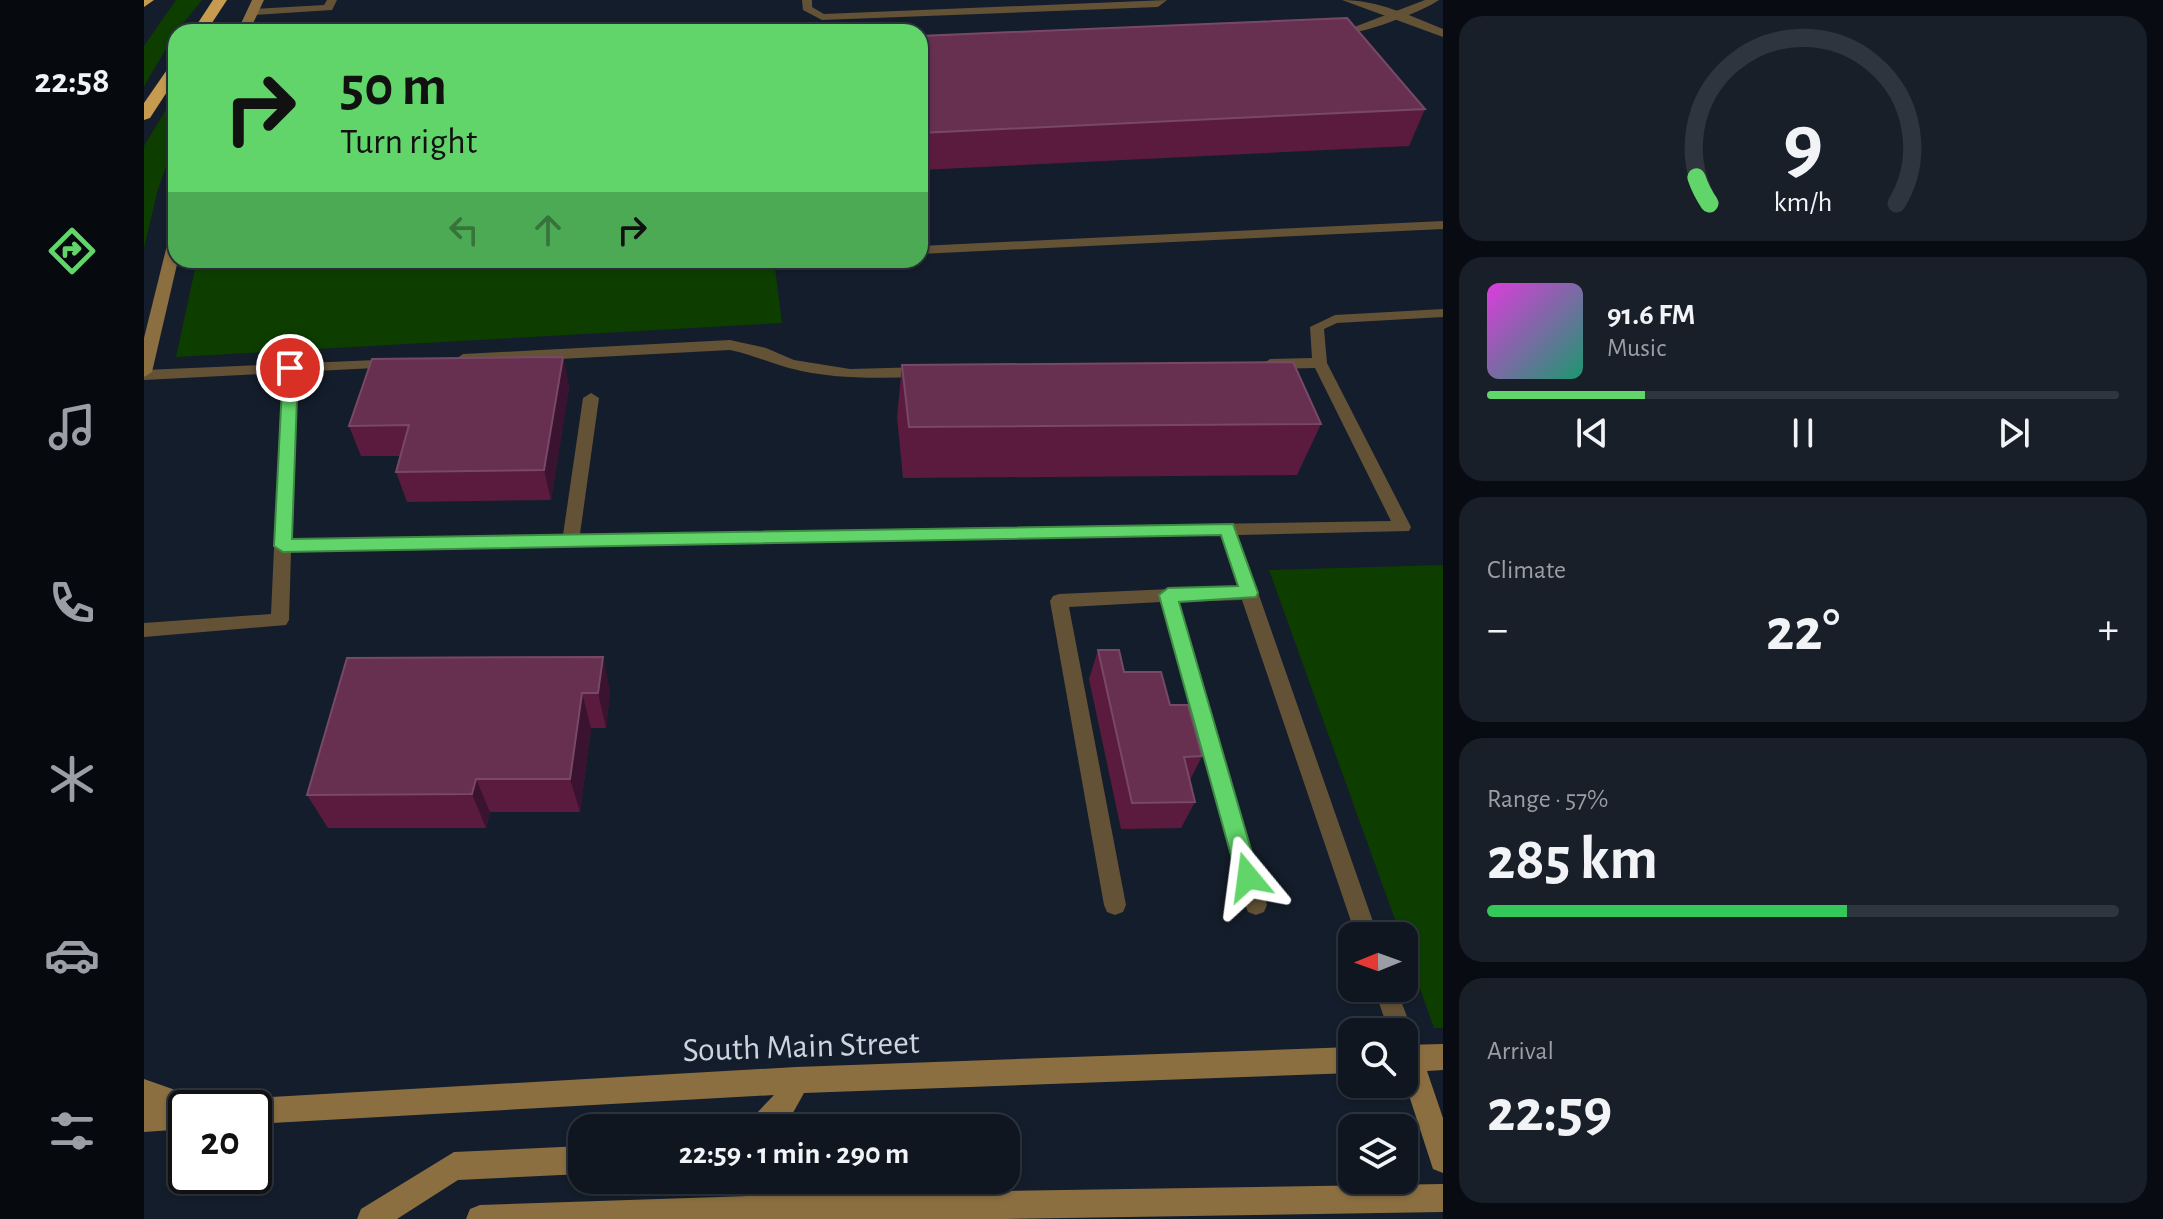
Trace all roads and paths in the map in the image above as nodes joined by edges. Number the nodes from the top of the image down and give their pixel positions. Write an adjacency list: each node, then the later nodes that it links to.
1 (220, 0): 9 (highway)
2 (332, 0): 7 (lane)
3 (807, 0): 4 (lane)
4 (1162, 0)
5 (1348, 0): 8 (street)
6 (1434, 0): 8 (lane)
7 (255, 6)
8 (1396, 14): 10 (lane); 11 (street)
9 (204, 24)
10 (1318, 33)
11 (1443, 33)
12 (168, 79): 13 (highway)
13 (144, 115)
14 (1443, 225): 15 (lane)
15 (928, 250)
16 (169, 268): 24 (main road)
17 (1443, 313): 20 (lane)
18 (447, 360): 23 (lane)
19 (416, 361): 22 (lane)
20 (1320, 363): 21 (lane); 26 (lane)
21 (1257, 365)
22 (290, 368): 24 (lane); 28 (lane)
23 (944, 372)
24 (144, 374)
25 (591, 398): 27 (lane)
26 (1227, 529): 27 (lane); 29 (lane)
27 (571, 540): 28 (lane)
28 (283, 546): 31 (lane)
29 (1249, 593): 30 (lane); 34 (lane)
30 (1168, 595): 32 (lane); 33 (lane)
31 (144, 630)
32 (1115, 905)
33 (1256, 905)
34 (1362, 922)
35 (1418, 1050): 36 (main road)
36 (1443, 1057)
37 (1338, 1061): 38 (main road, South Main Street)
38 (796, 1080): 42 (main road, South Main Street); 43 (main road)
39 (1418, 1085): 46 (main road)
40 (144, 1092): 41 (main road)
41 (168, 1101)
42 (272, 1110)
43 (774, 1114)
44 (168, 1116): 45 (main road)
45 (144, 1118)
46 (1443, 1159)
47 (568, 1161): 50 (main road)
48 (1443, 1198): 49 (main road)
49 (805, 1214): 51 (main road)
50 (371, 1219)
51 (480, 1219)

